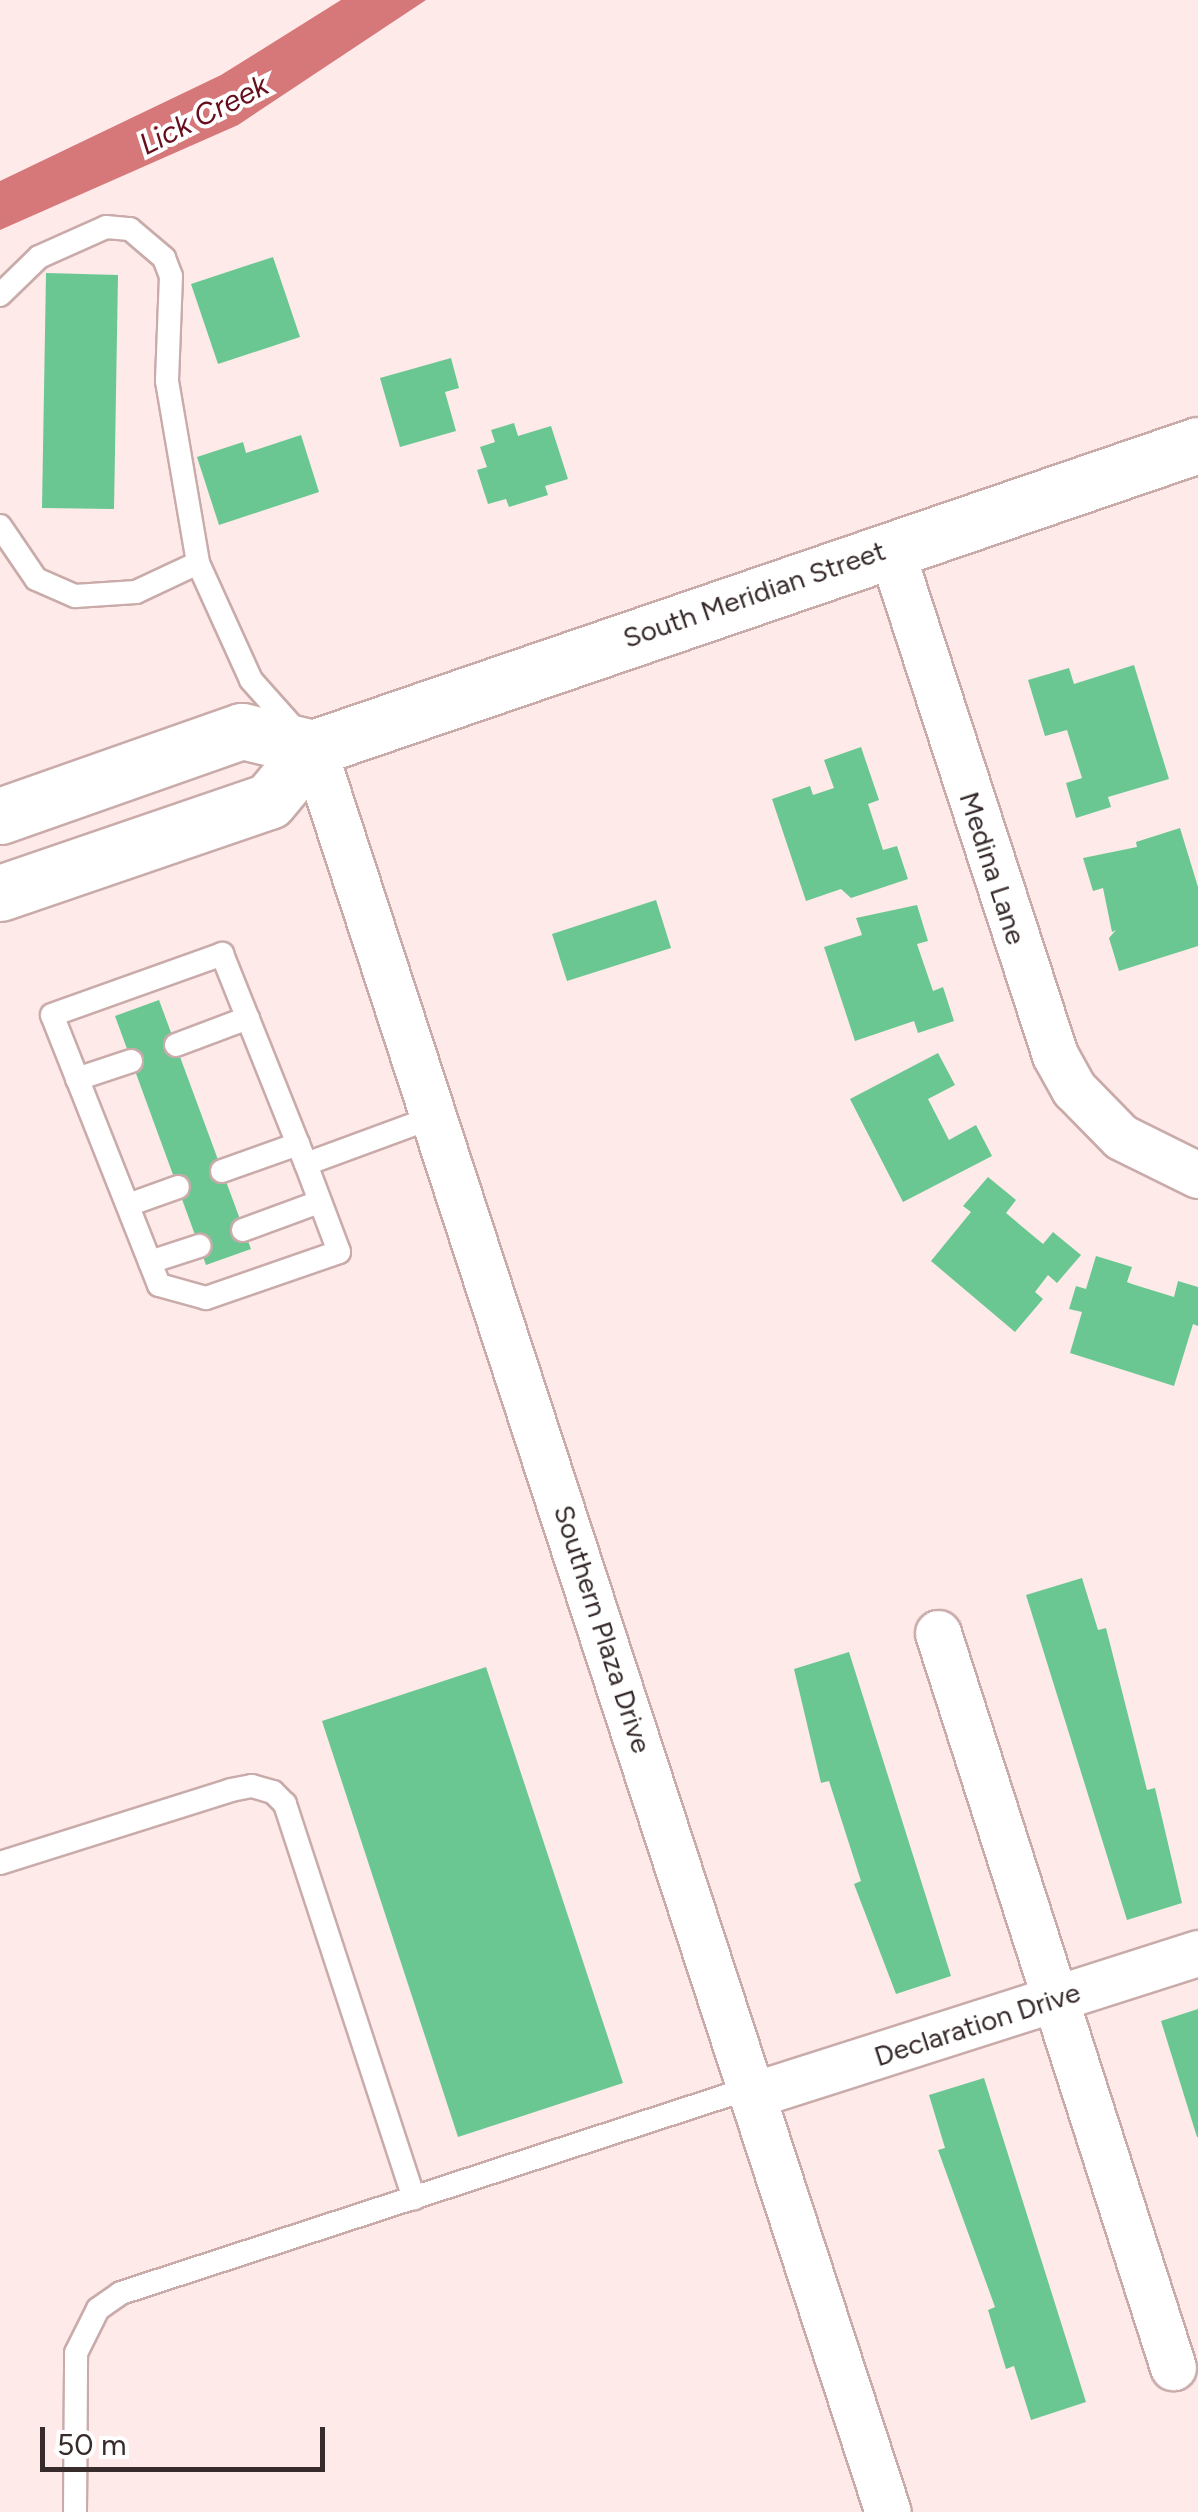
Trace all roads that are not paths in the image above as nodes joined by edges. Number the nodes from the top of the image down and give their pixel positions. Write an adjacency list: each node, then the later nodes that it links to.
1 (0, 294): 5 (lane)
2 (1198, 445): 4 (main road, South Meridian Street)
3 (0, 526): 5 (lane)
4 (890, 547): 6 (main road, South Meridian Street); 16 (street, Medina Lane)
5 (198, 564): 6 (lane)
6 (312, 748): 7 (main road); 8 (main road); 13 (street, Southern Plaza Drive)
7 (0, 816)
8 (0, 893)
9 (248, 1018): 10 (lane); 12 (lane); 14 (lane)
10 (176, 1045)
11 (131, 1061): 12 (lane)
12 (77, 1079): 19 (lane)
13 (434, 1117): 14 (lane); 27 (street, Southern Plaza Drive)
14 (302, 1154): 15 (lane); 18 (lane)
15 (222, 1171)
16 (1198, 1176)
17 (178, 1187): 19 (lane)
18 (319, 1202): 20 (lane); 22 (lane)
19 (128, 1205): 22 (lane)
20 (243, 1230)
21 (199, 1246): 22 (lane)
22 (150, 1262)
23 (938, 1633): 26 (street)
24 (0, 1863): 28 (lane)
25 (1198, 1954): 26 (street, Declaration Drive)
26 (1054, 1999): 27 (street, Declaration Drive); 29 (street)
27 (754, 2091): 28 (lane); 31 (street, Southern Plaza Drive)
28 (414, 2198): 30 (lane)
29 (1173, 2367)
30 (75, 2512)
31 (888, 2512)

